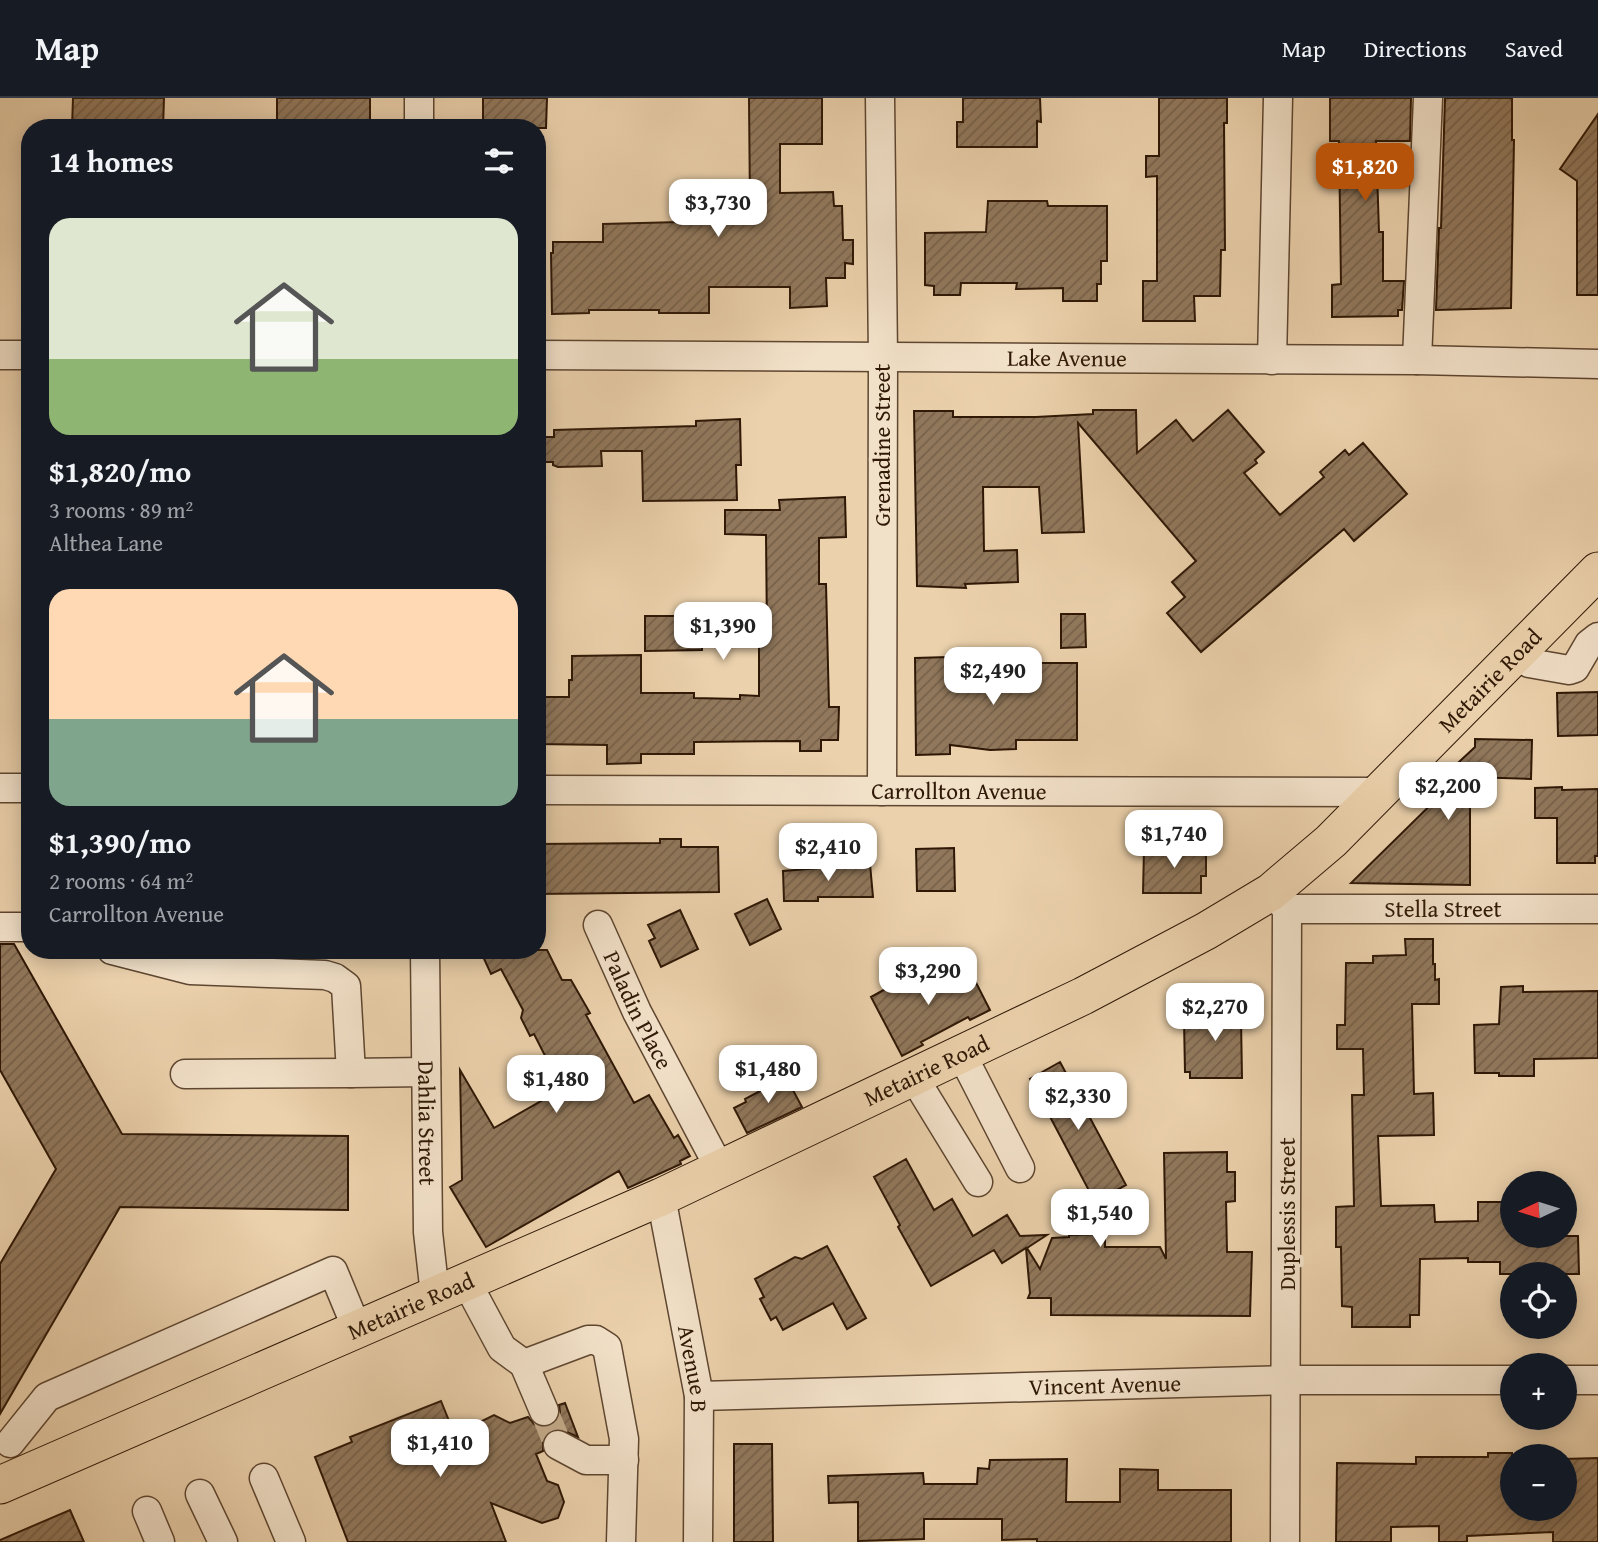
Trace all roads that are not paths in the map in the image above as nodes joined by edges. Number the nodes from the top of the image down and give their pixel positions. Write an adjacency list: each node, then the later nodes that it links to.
1 (419, 98): 5 (street)
2 (880, 98): 9 (street, Grenadine Street)
3 (1278, 98): 10 (street)
4 (1428, 98): 11 (street)
5 (419, 119)
6 (0, 355): 7 (street)
7 (21, 355)
8 (546, 355): 9 (street, Lake Avenue)
9 (883, 358): 10 (street, Lake Avenue); 19 (street, Grenadine Street)
10 (1272, 360): 11 (street, Lake Avenue)
11 (1417, 360): 12 (street, Lake Avenue)
12 (1598, 364)
13 (1598, 571): 15 (main road, Metairie Road)
14 (1598, 637): 15 (street)
15 (1517, 654): 20 (main road, Metairie Road)
16 (0, 788): 17 (street)
17 (21, 788)
18 (546, 790): 19 (street, Carrollton Avenue)
19 (882, 791): 20 (street, Carrollton Avenue)
20 (1381, 792): 21 (main road, Metairie Road)
21 (1279, 900): 22 (street, Stella Street); 28 (main road, Metairie Road); 43 (street, Duplessis Street)
22 (1598, 909)
23 (598, 925): 34 (street, Paladin Place)
24 (0, 927): 25 (street)
25 (21, 927)
26 (147, 959): 30 (street)
27 (425, 959): 29 (street, Dahlia Street)
28 (961, 1053): 32 (main road, Metairie Road); 33 (street)
29 (426, 1072): 30 (street); 37 (street, Dahlia Street)
30 (351, 1073): 31 (street)
31 (186, 1074)
32 (913, 1076): 34 (main road, Metairie Road); 35 (street)
33 (1020, 1168)
34 (720, 1169): 36 (main road, Metairie Road)
35 (978, 1182)
36 (661, 1198): 37 (main road, Metairie Road); 44 (street, Avenue B)
37 (451, 1288): 38 (main road, Metairie Road); 39 (street)
38 (357, 1329): 47 (main road, Metairie Road); 47 (street)
39 (524, 1364): 45 (street); 48 (street)
40 (1500, 1380): 43 (street, Vincent Avenue)
41 (1577, 1380): 42 (street)
42 (1598, 1380)
43 (1287, 1381): 44 (street, Vincent Avenue); 57 (street, Duplessis Street)
44 (699, 1396): 56 (street, Avenue B)
45 (544, 1411)
46 (558, 1445): 48 (street)
47 (8, 1460)
48 (624, 1460): 55 (street)
49 (264, 1478): 54 (street)
50 (200, 1494): 53 (street)
51 (147, 1511): 52 (street)
52 (160, 1542)
53 (223, 1542)
54 (291, 1542)
55 (621, 1542)
56 (698, 1542)
57 (1285, 1542)

